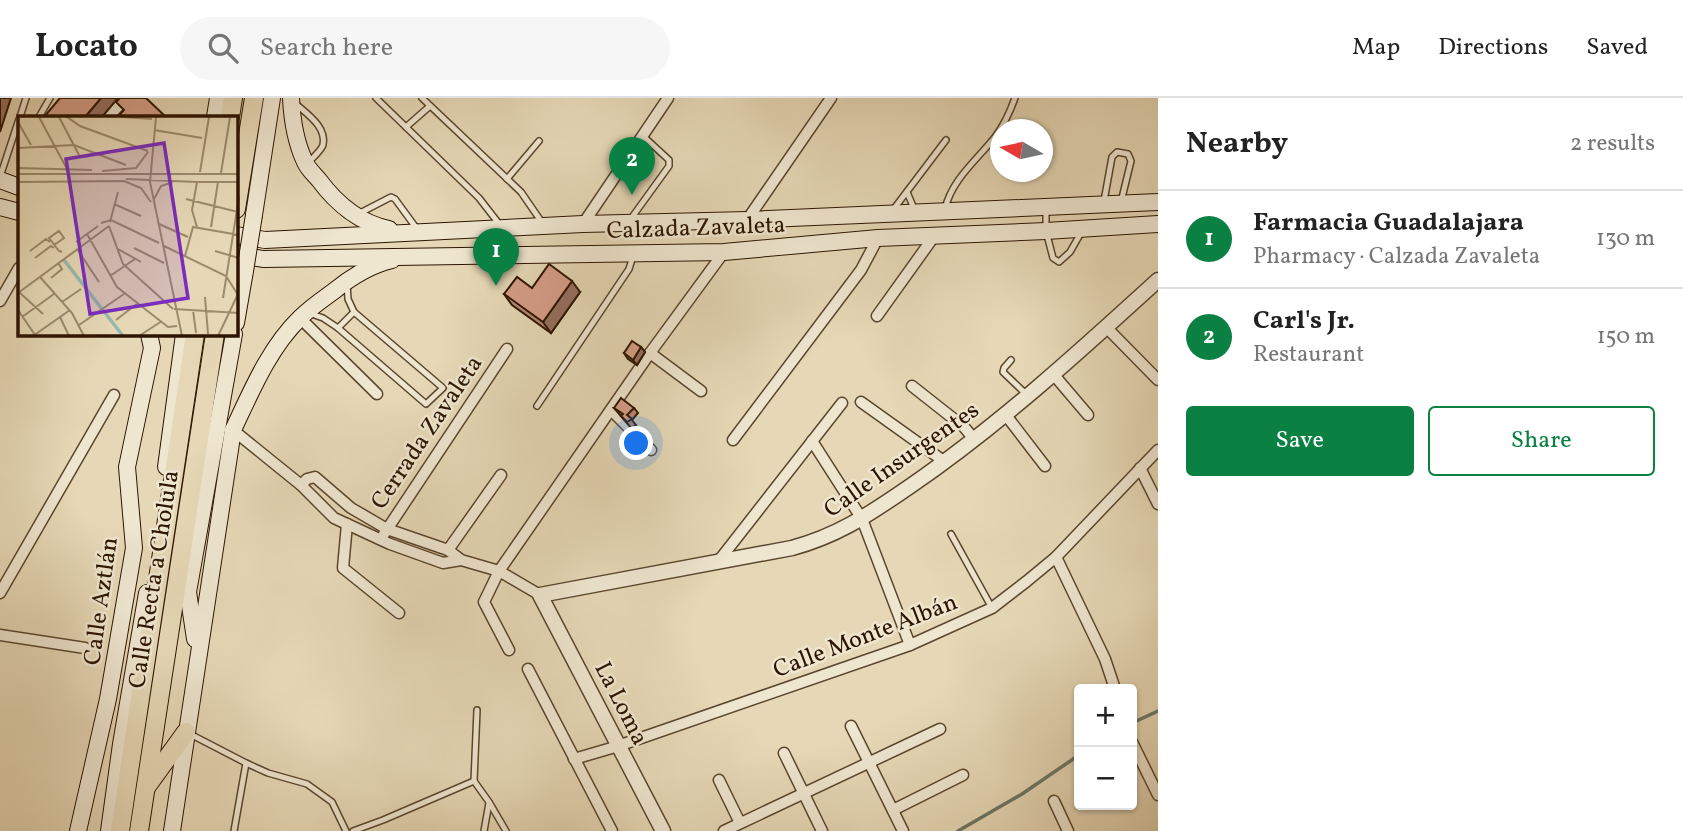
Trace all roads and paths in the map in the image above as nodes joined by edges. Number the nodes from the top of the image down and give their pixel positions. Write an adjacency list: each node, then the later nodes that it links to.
1 (26, 98): 15 (lane)
2 (50, 98): 16 (lane)
3 (126, 98): 17 (street)
4 (218, 98): 18 (main road)
5 (233, 98): 19 (main road)
6 (254, 98): 30 (main road)
7 (272, 98): 63 (main road, bridge)
8 (291, 98): 25 (main road); 25 (lane)
9 (376, 98): 21 (lane)
10 (422, 98): 14 (lane)
11 (668, 98): 22 (street)
12 (831, 98): 41 (street)
13 (1016, 98): 37 (lane)
14 (430, 106): 21 (lane); 27 (lane)
15 (21, 116)
16 (40, 116)
17 (109, 116)
18 (215, 116)
19 (230, 116)
20 (18, 126): 26 (lane)
21 (406, 127): 47 (lane)
22 (642, 136): 43 (lane); 45 (street)
23 (946, 140): 29 (lane)
24 (538, 141): 27 (lane)
25 (307, 165): 40 (main road)
26 (1, 179): 28 (main road)
27 (507, 179): 46 (lane)
28 (18, 186)
29 (907, 192): 38 (lane); 39 (lane)
30 (238, 197)
31 (1158, 202): 32 (main road, Calzada Zavaleta)
32 (1121, 203): 33 (main road, Calzada Zavaleta); 33 (lane)
33 (1103, 204): 35 (main road, Calzada Zavaleta)
34 (0, 207): 36 (main road)
35 (1046, 207): 37 (main road, Calzada Zavaleta); 49 (lane)
36 (18, 212)
37 (945, 212): 38 (main road, Calzada Zavaleta)
38 (916, 213): 39 (main road, Calzada Zavaleta)
39 (890, 214): 41 (main road, Calzada Zavaleta)
40 (356, 216): 50 (main road); 50 (lane)
41 (747, 220): 42 (main road, Calzada Zavaleta)
42 (687, 221): 43 (main road, Calzada Zavaleta); 54 (main road)
43 (628, 223): 45 (main road, Calzada Zavaleta)
44 (1158, 223): 48 (main road, Calzada Zavaleta)
45 (583, 224): 46 (main road, Calzada Zavaleta)
46 (545, 226): 47 (main road, Calzada Zavaleta)
47 (502, 228): 50 (main road, Calzada Zavaleta)
48 (1084, 229): 49 (main road, Calzada Zavaleta); 49 (lane)
49 (1046, 231): 52 (main road, Calzada Zavaleta)
50 (414, 232): 51 (main road, Calzada Zavaleta)
51 (238, 235)
52 (935, 235): 53 (main road, Calzada Zavaleta); 66 (street)
53 (878, 238): 55 (main road, Calzada Zavaleta); 92 (street)
54 (687, 252): 55 (main road, Calzada Zavaleta); 56 (main road, Calzada Zavaleta)
55 (724, 252): 75 (street)
56 (634, 253): 58 (main road, Calzada Zavaleta); 86 (lane)
57 (238, 254): 58 (main road, Calzada Zavaleta)
58 (414, 255): 61 (main road)
59 (18, 270): 62 (street)
60 (1158, 280): 67 (street, Calle Insurgentes)
61 (347, 281): 64 (lane); 65 (main road)
62 (0, 301)
63 (238, 311)
64 (354, 312): 68 (lane); 68 (lane)
65 (303, 315): 68 (lane); 81 (street); 90 (main road)
66 (877, 316)
67 (1106, 327): 77 (street, Calle Insurgentes); 78 (street)
68 (338, 328)
69 (149, 336): 117 (main road, Calle Aztlán)
70 (184, 336): 113 (main road)
71 (195, 336): 148 (main road, Calle Recta a Cholula)
72 (215, 336): 139 (main road, Calle Recta a Cholula)
73 (234, 336): 121 (main road)
74 (506, 349): 104 (street, Cerrada Zavaleta)
75 (650, 354): 80 (street); 87 (street)
76 (1012, 360): 83 (lane)
77 (1054, 375): 83 (street, Calle Insurgentes); 89 (street)
78 (1158, 380)
79 (912, 386): 91 (street)
80 (702, 391)
81 (377, 394)
82 (114, 395): 111 (street)
83 (1028, 396): 88 (street, Calle Insurgentes)
84 (861, 402): 96 (street)
85 (842, 403): 93 (street)
86 (537, 406)
87 (611, 410): 94 (street); 110 (street)
88 (1005, 414): 91 (street, Calle Insurgentes); 97 (street)
89 (1088, 415)
90 (233, 430): 100 (street); 121 (main road)
91 (974, 439): 96 (street, Calle Insurgentes)
92 (733, 440)
93 (812, 441): 102 (street); 109 (street)
94 (651, 450)
95 (1158, 450): 98 (street, Calle Monte Albán)
96 (945, 462): 102 (street, Calle Insurgentes)
97 (1045, 466)
98 (1140, 468): 101 (street); 107 (street, Calle Monte Albán)
99 (501, 475): 106 (street)
100 (301, 485): 103 (street); 104 (street)
101 (1158, 504)
102 (862, 519): 109 (street, Calle Insurgentes); 118 (street)
103 (347, 524): 104 (street); 115 (street)
104 (384, 534): 106 (street); 108 (street)
105 (951, 534): 114 (lane)
106 (448, 550): 108 (street)
107 (1056, 557): 114 (street, Calle Monte Albán); 123 (street)
108 (461, 560): 110 (street)
109 (717, 562): 112 (street, Calle Insurgentes)
110 (499, 571): 112 (street); 120 (street)
111 (0, 593)
112 (540, 595): 130 (street, La Loma)
113 (146, 603): 117 (main road); 129 (main road)
114 (992, 608): 118 (street, Calle Monte Albán)
115 (399, 613)
116 (0, 635): 119 (street)
117 (118, 637): 124 (main road, Calle Aztlán)
118 (910, 645): 130 (street, Calle Monte Albán)
119 (85, 648)
120 (509, 650)
121 (197, 656): 128 (main road)
122 (527, 669): 133 (street)
123 (1113, 684)
124 (108, 699): 129 (main road); 146 (main road, Calle Aztlán)
125 (477, 710): 138 (lane)
126 (851, 726): 134 (street)
127 (940, 729): 134 (street)
128 (186, 732): 135 (lane); 139 (main road); 150 (main road)
129 (121, 744): 147 (main road)
130 (619, 746): 133 (street, Calle Monte Albán); 157 (street, La Loma)
131 (1134, 747): 141 (street)
132 (784, 753): 140 (street)
133 (574, 759): 156 (street)
134 (869, 762): 140 (street); 144 (street)
135 (246, 763): 151 (lane); 152 (lane)
136 (963, 775): 144 (street)
137 (719, 780): 145 (street)
138 (474, 781): 143 (lane); 153 (lane)
139 (145, 789): 149 (main road, Calle Recta a Cholula)
140 (804, 793): 145 (street); 159 (street)
141 (1158, 795)
142 (1054, 801): 161 (street)
143 (489, 802): 154 (lane); 155 (lane)
144 (893, 810): 160 (street)
145 (740, 823): 158 (street)
146 (78, 831)
147 (109, 831)
148 (120, 831)
149 (139, 831)
150 (172, 831)
151 (234, 831)
152 (346, 831)
153 (353, 831)
154 (484, 831)
155 (506, 831)
156 (612, 831)
157 (663, 831)
158 (724, 831)
159 (822, 831)
160 (903, 831)
161 (1068, 831)

